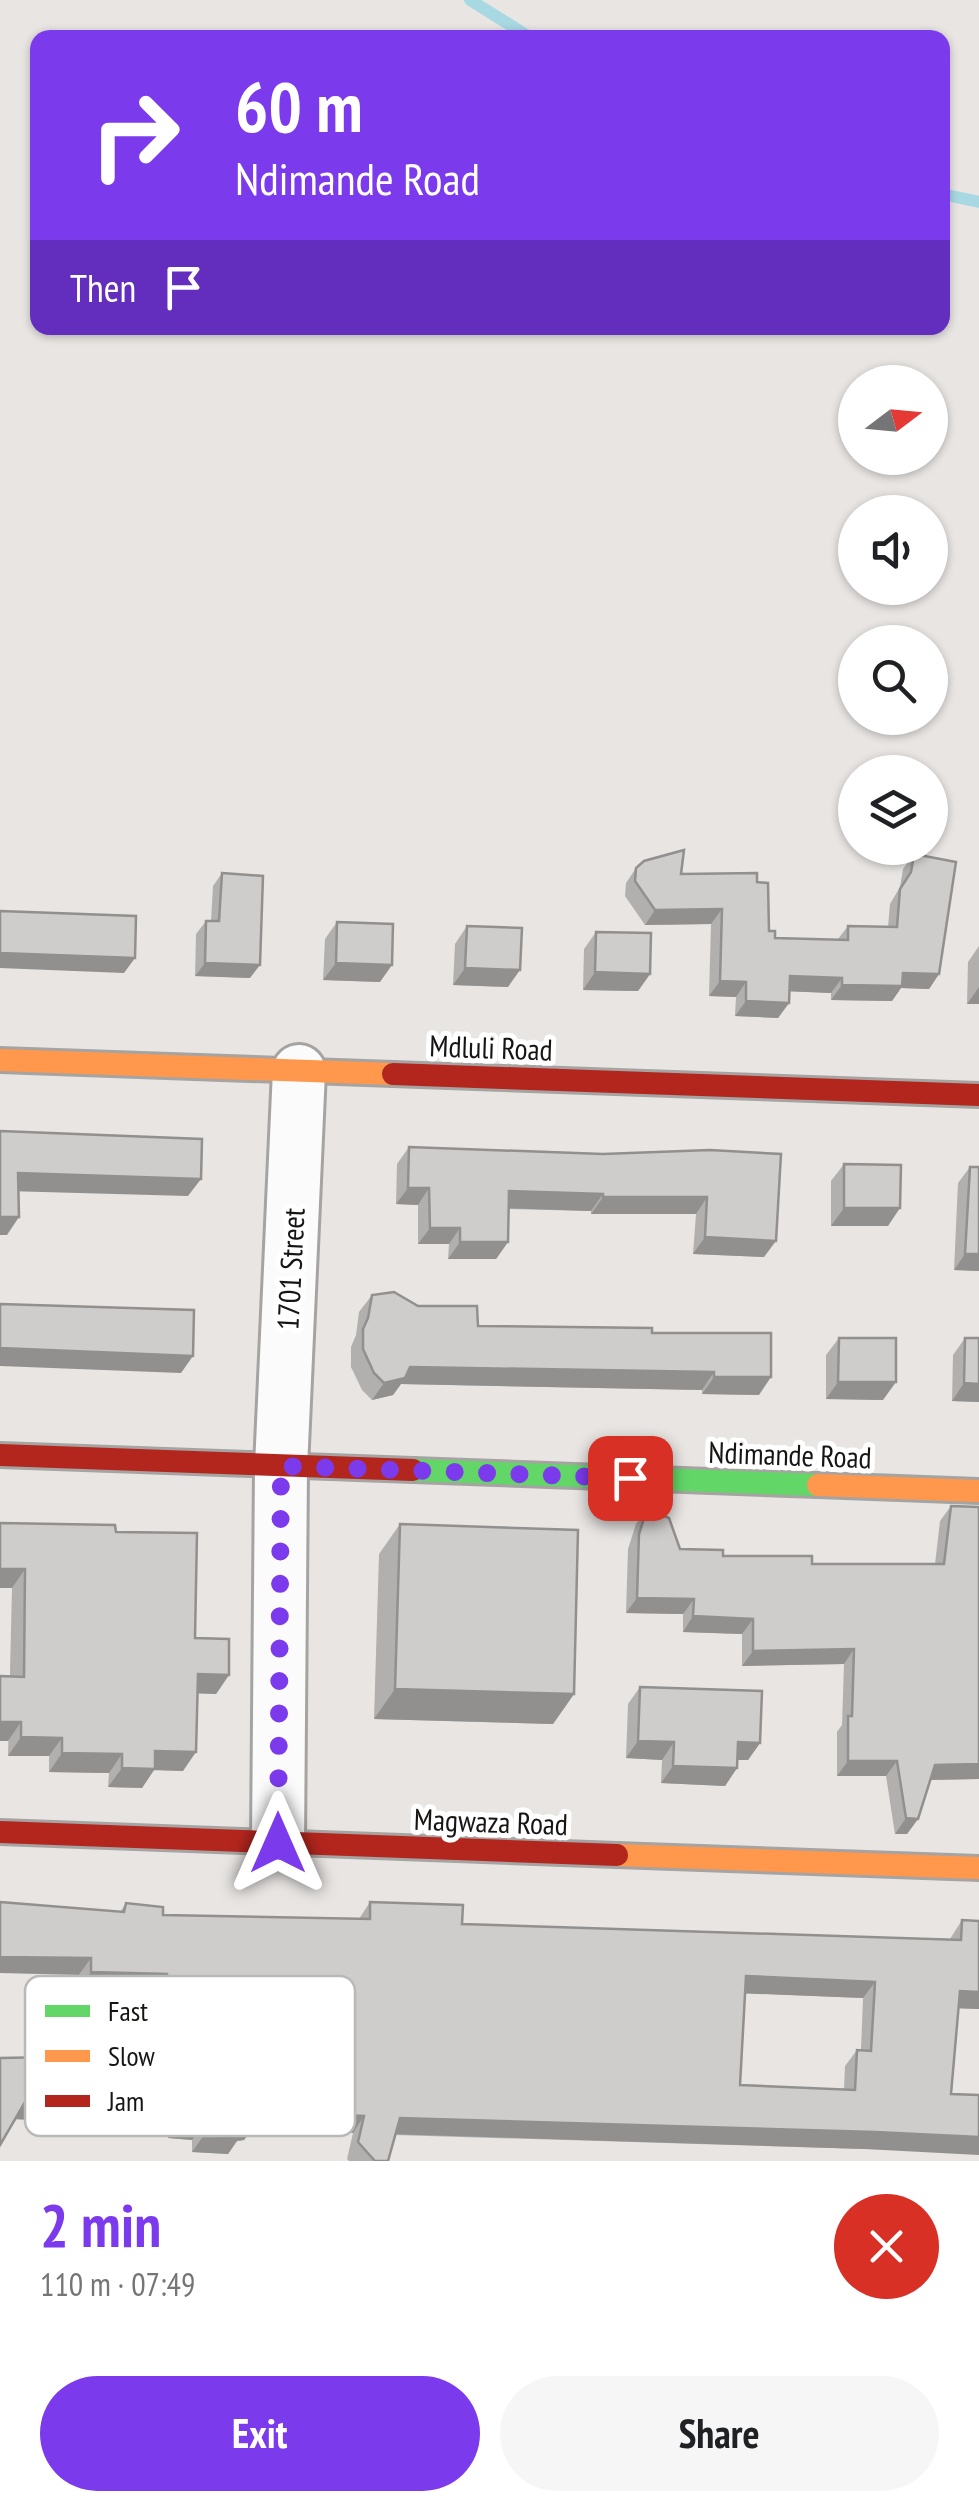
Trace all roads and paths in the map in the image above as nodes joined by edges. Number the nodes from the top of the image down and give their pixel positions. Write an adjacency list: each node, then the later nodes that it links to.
1 (0, 1060): 2 (street, Mdluli Road)
2 (299, 1071): 3 (street, Mdluli Road); 5 (street, 1701 Street)
3 (979, 1095)
4 (0, 1455): 5 (street, Ndimande Road)
5 (281, 1466): 6 (street, Ndimande Road); 8 (street, 1701 Street)
6 (979, 1491)
7 (0, 1832): 8 (street, Magwaza Road)
8 (278, 1843): 9 (street, Magwaza Road)
9 (979, 1868)

